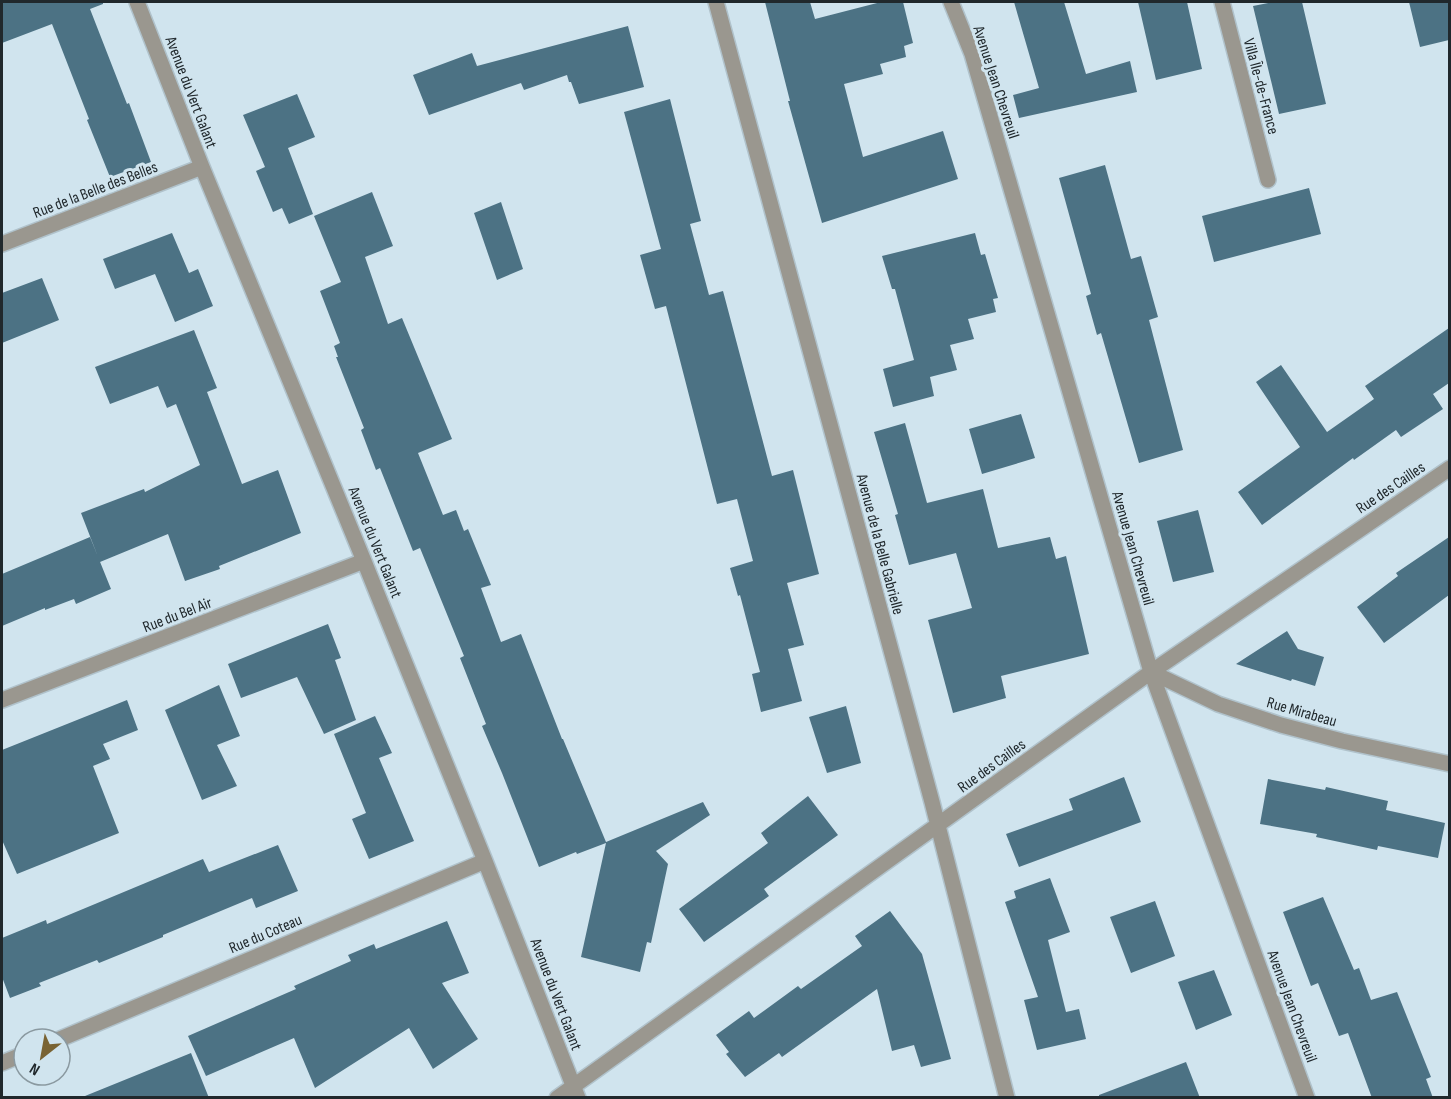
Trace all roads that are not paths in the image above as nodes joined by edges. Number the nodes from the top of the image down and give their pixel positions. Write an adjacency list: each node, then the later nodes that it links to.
1 (137, 2): 5 (street, Avenue du Vert Galant)
2 (716, 2): 13 (street, Avenue de la Belle Gabrielle)
3 (951, 2): 10 (street, Avenue Jean Chevreuil)
4 (1222, 2): 6 (street, Villa Île-de-France)
5 (202, 167): 7 (street, Rue de la Belle des Belles); 9 (street, Avenue du Vert Galant)
6 (1268, 180)
7 (2, 244)
8 (1449, 468): 10 (street, Rue des Cailles)
9 (364, 561): 11 (street, Rue du Bel Air); 14 (street, Avenue du Vert Galant)
10 (1151, 672): 12 (street, Rue Mirabeau); 13 (street, Rue des Cailles); 19 (street, Avenue Jean Chevreuil)
11 (2, 700)
12 (1449, 764)
13 (938, 826): 16 (street, Rue des Cailles); 18 (street, Avenue de la Belle Gabrielle)
14 (485, 861): 15 (street, Rue du Coteau); 16 (street, Avenue du Vert Galant)
15 (72, 1034)
16 (576, 1092): 17 (street, Rue des Cailles)
17 (557, 1098)
18 (1007, 1098)
19 (1307, 1098)

